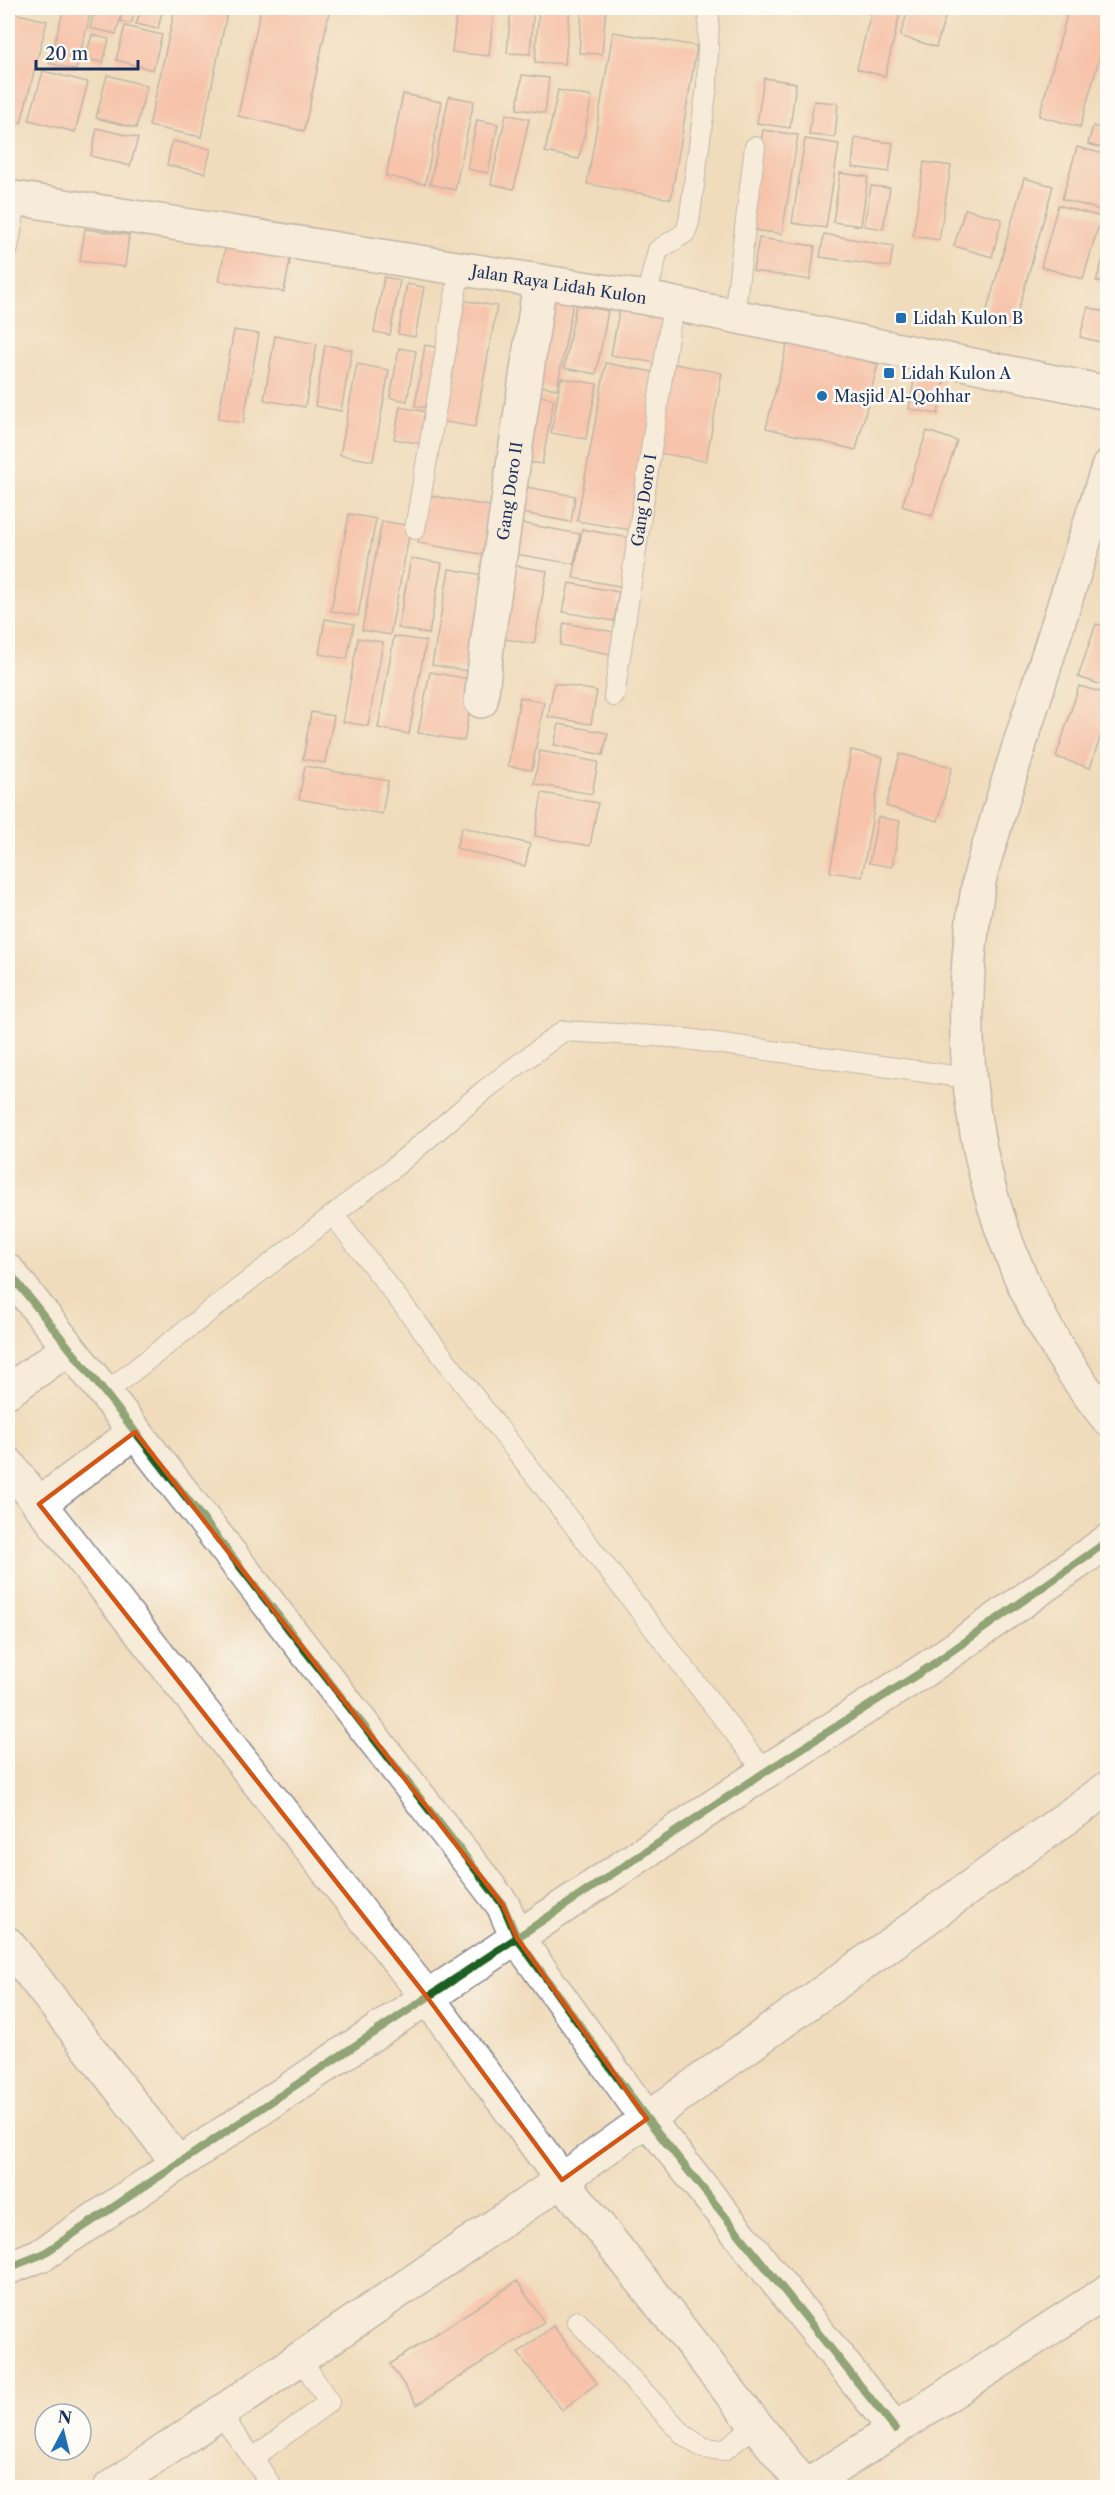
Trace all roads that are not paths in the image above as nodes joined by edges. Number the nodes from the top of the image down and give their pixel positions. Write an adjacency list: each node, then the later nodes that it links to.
1 (709, 8): 7 (lane, Gang Doro I)
2 (755, 147): 8 (lane)
3 (12, 198): 4 (lane); 5 (street, Jalan Raya Lidah Kulon)
4 (8, 248)
5 (460, 268): 6 (street, Jalan Raya Lidah Kulon); 11 (lane)
6 (540, 281): 7 (street, Jalan Raya Lidah Kulon); 13 (street, Gang Doro II)
7 (660, 301): 8 (street, Jalan Raya Lidah Kulon); 12 (lane, Gang Doro I)
8 (734, 317): 9 (street, Jalan Raya Lidah Kulon)
9 (1107, 393)
10 (1107, 467): 14 (street)
11 (415, 529)
12 (614, 696)
13 (481, 701)
14 (968, 1078): 15 (lane); 20 (street)
15 (334, 1216): 19 (lane); 25 (lane)
16 (8, 1271): 17 (street)
17 (69, 1348): 18 (street); 19 (street)
18 (8, 1391)
19 (105, 1393): 21 (street)
20 (1107, 1419)
21 (135, 1431): 23 (street); 27 (street)
22 (8, 1464): 23 (street)
23 (39, 1504): 29 (street)
24 (1107, 1541): 25 (street)
25 (765, 1772): 27 (street)
26 (1107, 1788): 30 (street)
27 (517, 1938): 29 (street); 30 (street)
28 (8, 1944): 31 (street)
29 (427, 1997): 31 (street); 32 (street)
30 (648, 2119): 32 (street); 39 (street)
31 (178, 2163): 33 (street)
32 (562, 2180): 36 (street); 38 (street)
33 (8, 2268)
34 (1107, 2291): 39 (street)
35 (577, 2321): 38 (lane)
36 (300, 2358): 37 (street); 40 (lane)
37 (219, 2413): 40 (lane); 41 (street)
38 (756, 2425): 43 (street)
39 (896, 2429): 43 (street)
40 (253, 2458): 42 (lane)
41 (110, 2487)
42 (273, 2487)
43 (805, 2487)

